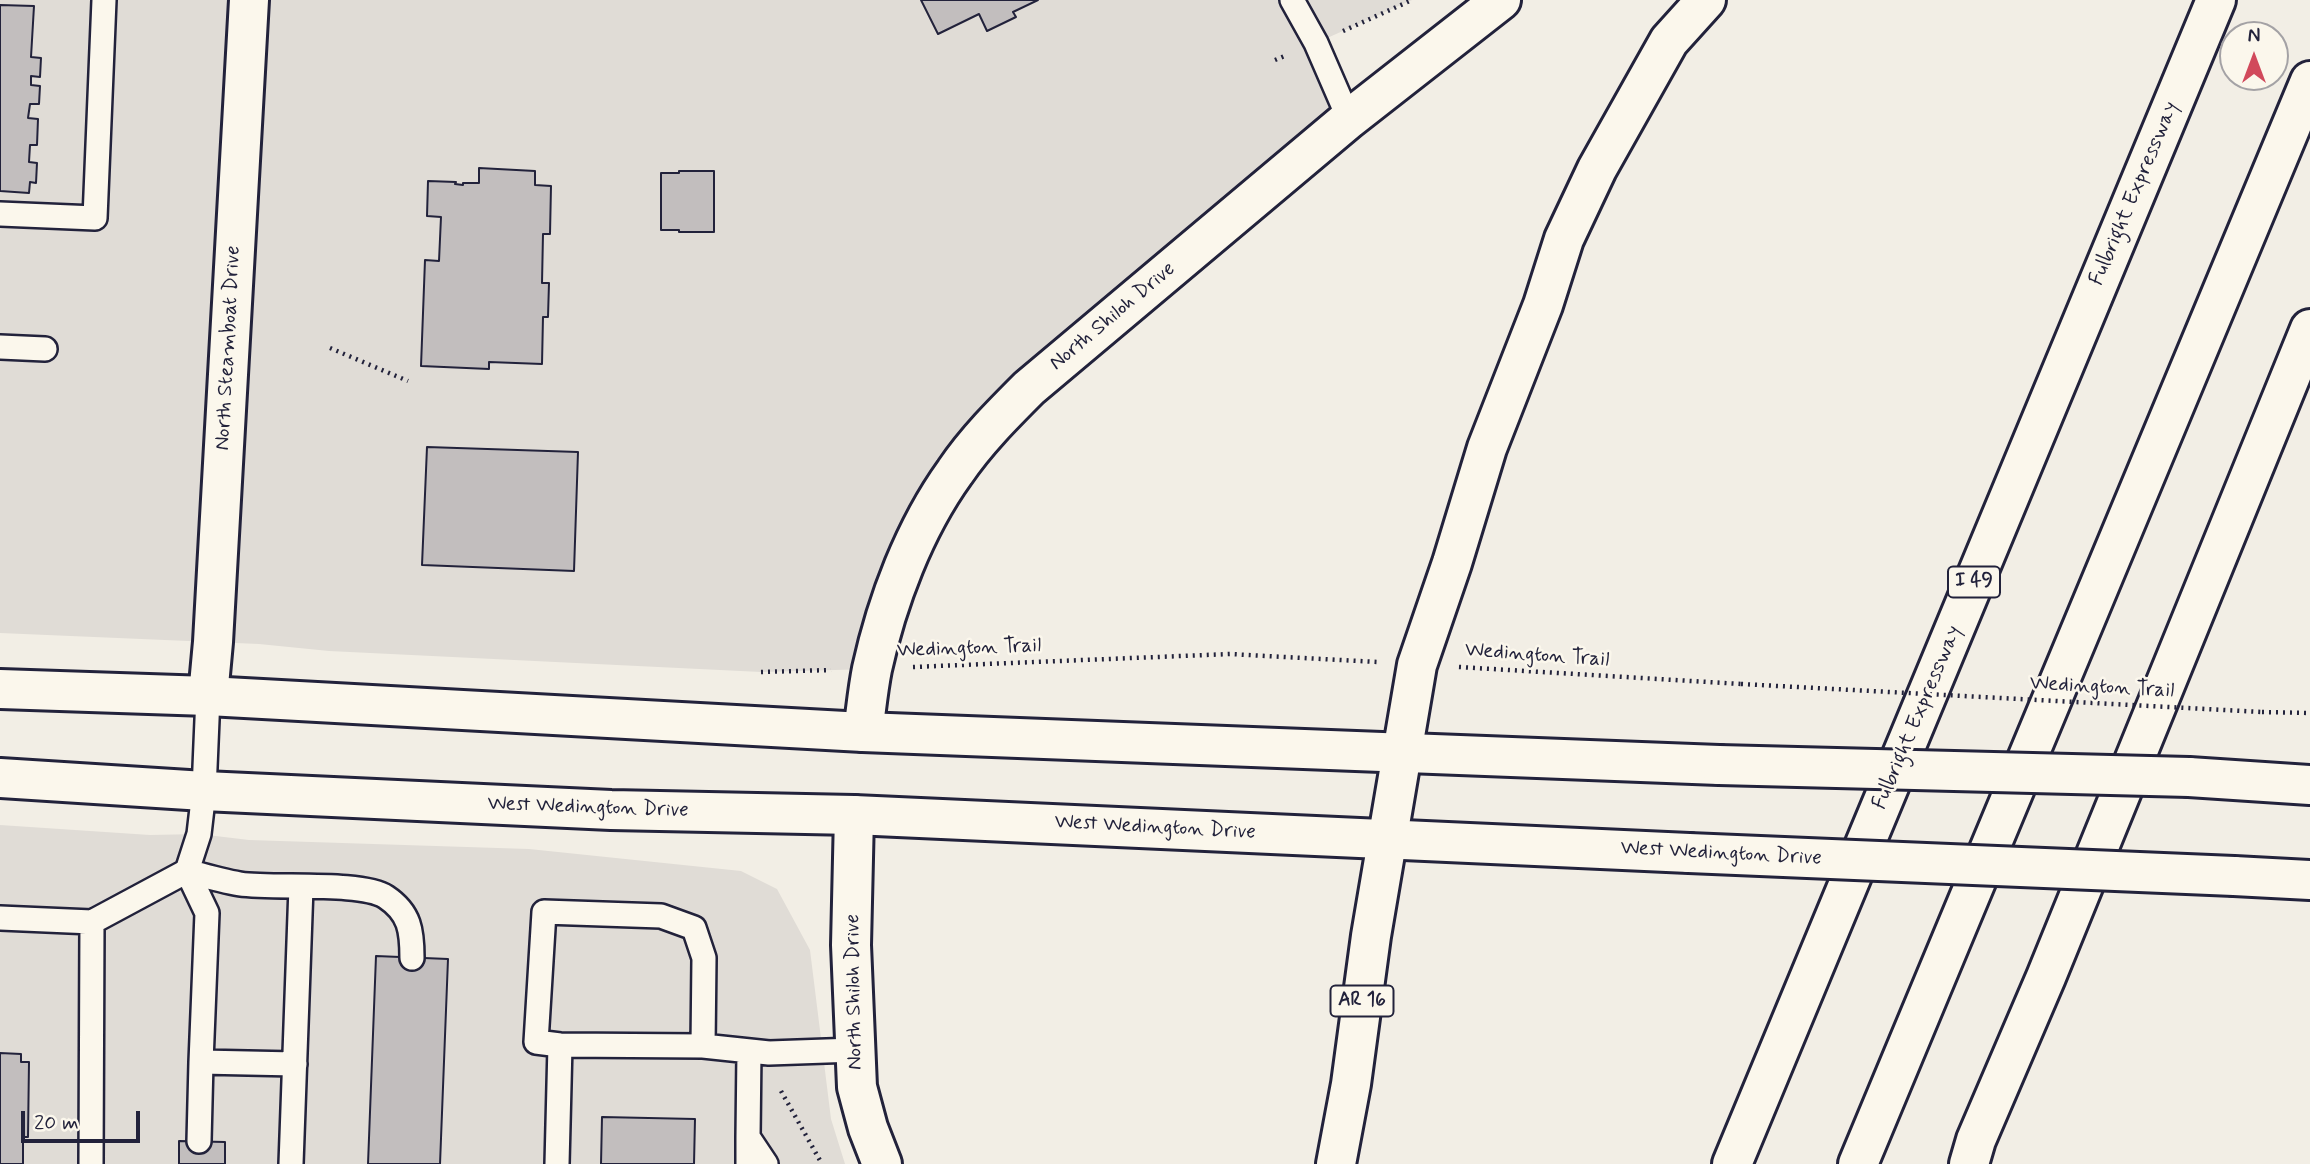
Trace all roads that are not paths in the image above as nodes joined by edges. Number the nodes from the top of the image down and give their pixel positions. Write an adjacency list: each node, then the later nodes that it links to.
1 (104, 0): 9 (lane)
2 (249, 0): 14 (main road, North Steamboat Drive)
3 (1292, 0): 8 (lane)
4 (1501, 0): 8 (main road, North Shiloh Drive)
5 (1706, 0): 16 (main road)
6 (2216, 0): 43 (main road, Fulbright Expressway / I 49)
7 (2310, 81): 44 (main road)
8 (1349, 119): 15 (main road, North Shiloh Drive)
9 (0, 214)
10 (2310, 329): 45 (main road)
11 (0, 347): 12 (lane)
12 (45, 349)
13 (0, 689): 14 (main road)
14 (208, 696): 15 (main road); 19 (lane)
15 (863, 732): 16 (main road)
16 (1404, 753): 18 (main road, bridge); 21 (main road)
17 (0, 778): 19 (main road, West Wedington Drive)
18 (2310, 785)
19 (204, 791): 20 (main road, West Wedington Drive); 22 (lane)
20 (855, 815): 21 (main road, West Wedington Drive); 30 (main road, North Shiloh Drive)
21 (1388, 838): 23 (main road, West Wedington Drive, bridge); 42 (main road, AR 16)
22 (187, 872): 24 (lane); 26 (lane); 32 (lane)
23 (2310, 880)
24 (301, 887): 27 (lane); 33 (lane)
25 (0, 918): 26 (lane)
26 (92, 922): 36 (lane)
27 (412, 958)
28 (559, 1045): 29 (lane); 29 (lane); 38 (lane)
29 (703, 1046): 31 (lane)
30 (855, 1050): 31 (lane); 41 (main road, North Shiloh Drive)
31 (759, 1052): 34 (lane)
32 (201, 1062): 33 (lane); 35 (lane)
33 (295, 1064): 37 (lane)
34 (748, 1137): 39 (lane); 40 (lane)
35 (199, 1141)
36 (92, 1164)
37 (291, 1164)
38 (557, 1164)
39 (748, 1164)
40 (766, 1164)
41 (882, 1164)
42 (1336, 1164)
43 (1732, 1164)
44 (1858, 1164)
45 (1969, 1164)

